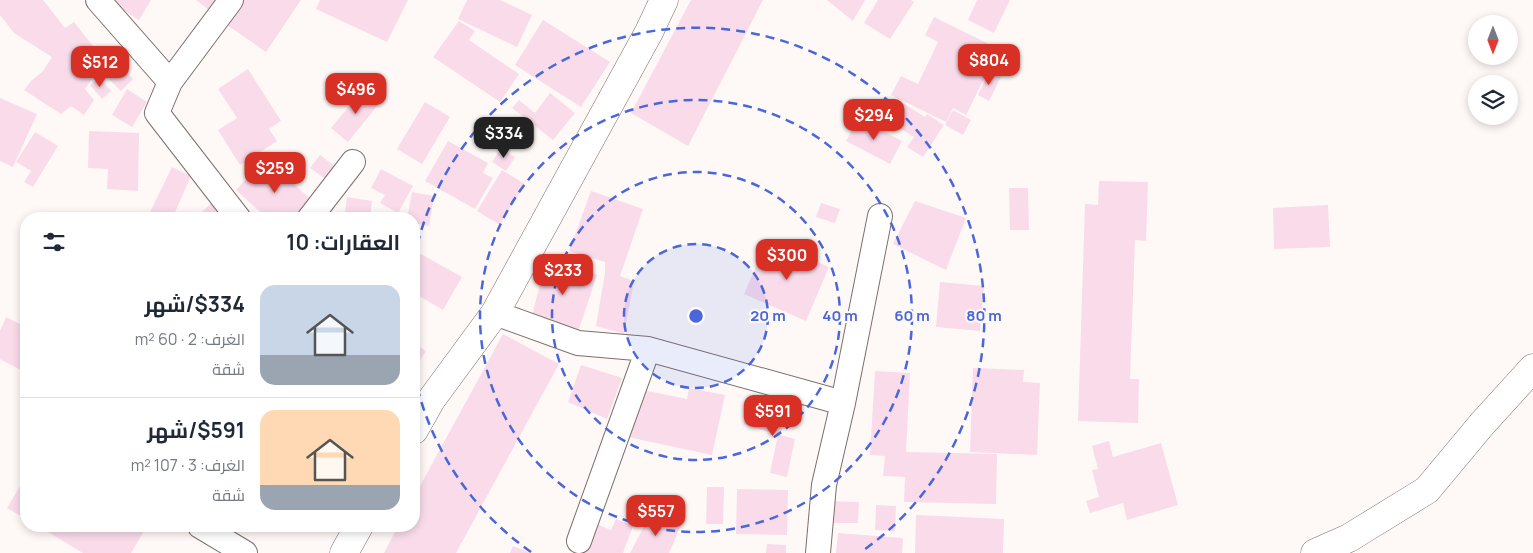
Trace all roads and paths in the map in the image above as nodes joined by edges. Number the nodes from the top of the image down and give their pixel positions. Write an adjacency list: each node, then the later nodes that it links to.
1 (98, 0): 4 (street)
2 (231, 0): 4 (street)
3 (664, 0): 9 (main road)
4 (170, 82): 6 (street)
5 (353, 162): 7 (street)
6 (234, 212)
7 (314, 212)
8 (880, 216): 13 (street)
9 (495, 313): 10 (street); 12 (main road)
10 (648, 348): 13 (street); 16 (street)
11 (1533, 368): 20 (main road)
12 (422, 402)
13 (844, 402): 19 (street)
14 (210, 532): 17 (street)
15 (356, 532): 18 (main road)
16 (580, 541)
17 (246, 553)
18 (344, 553)
19 (818, 553)
20 (1314, 553)

